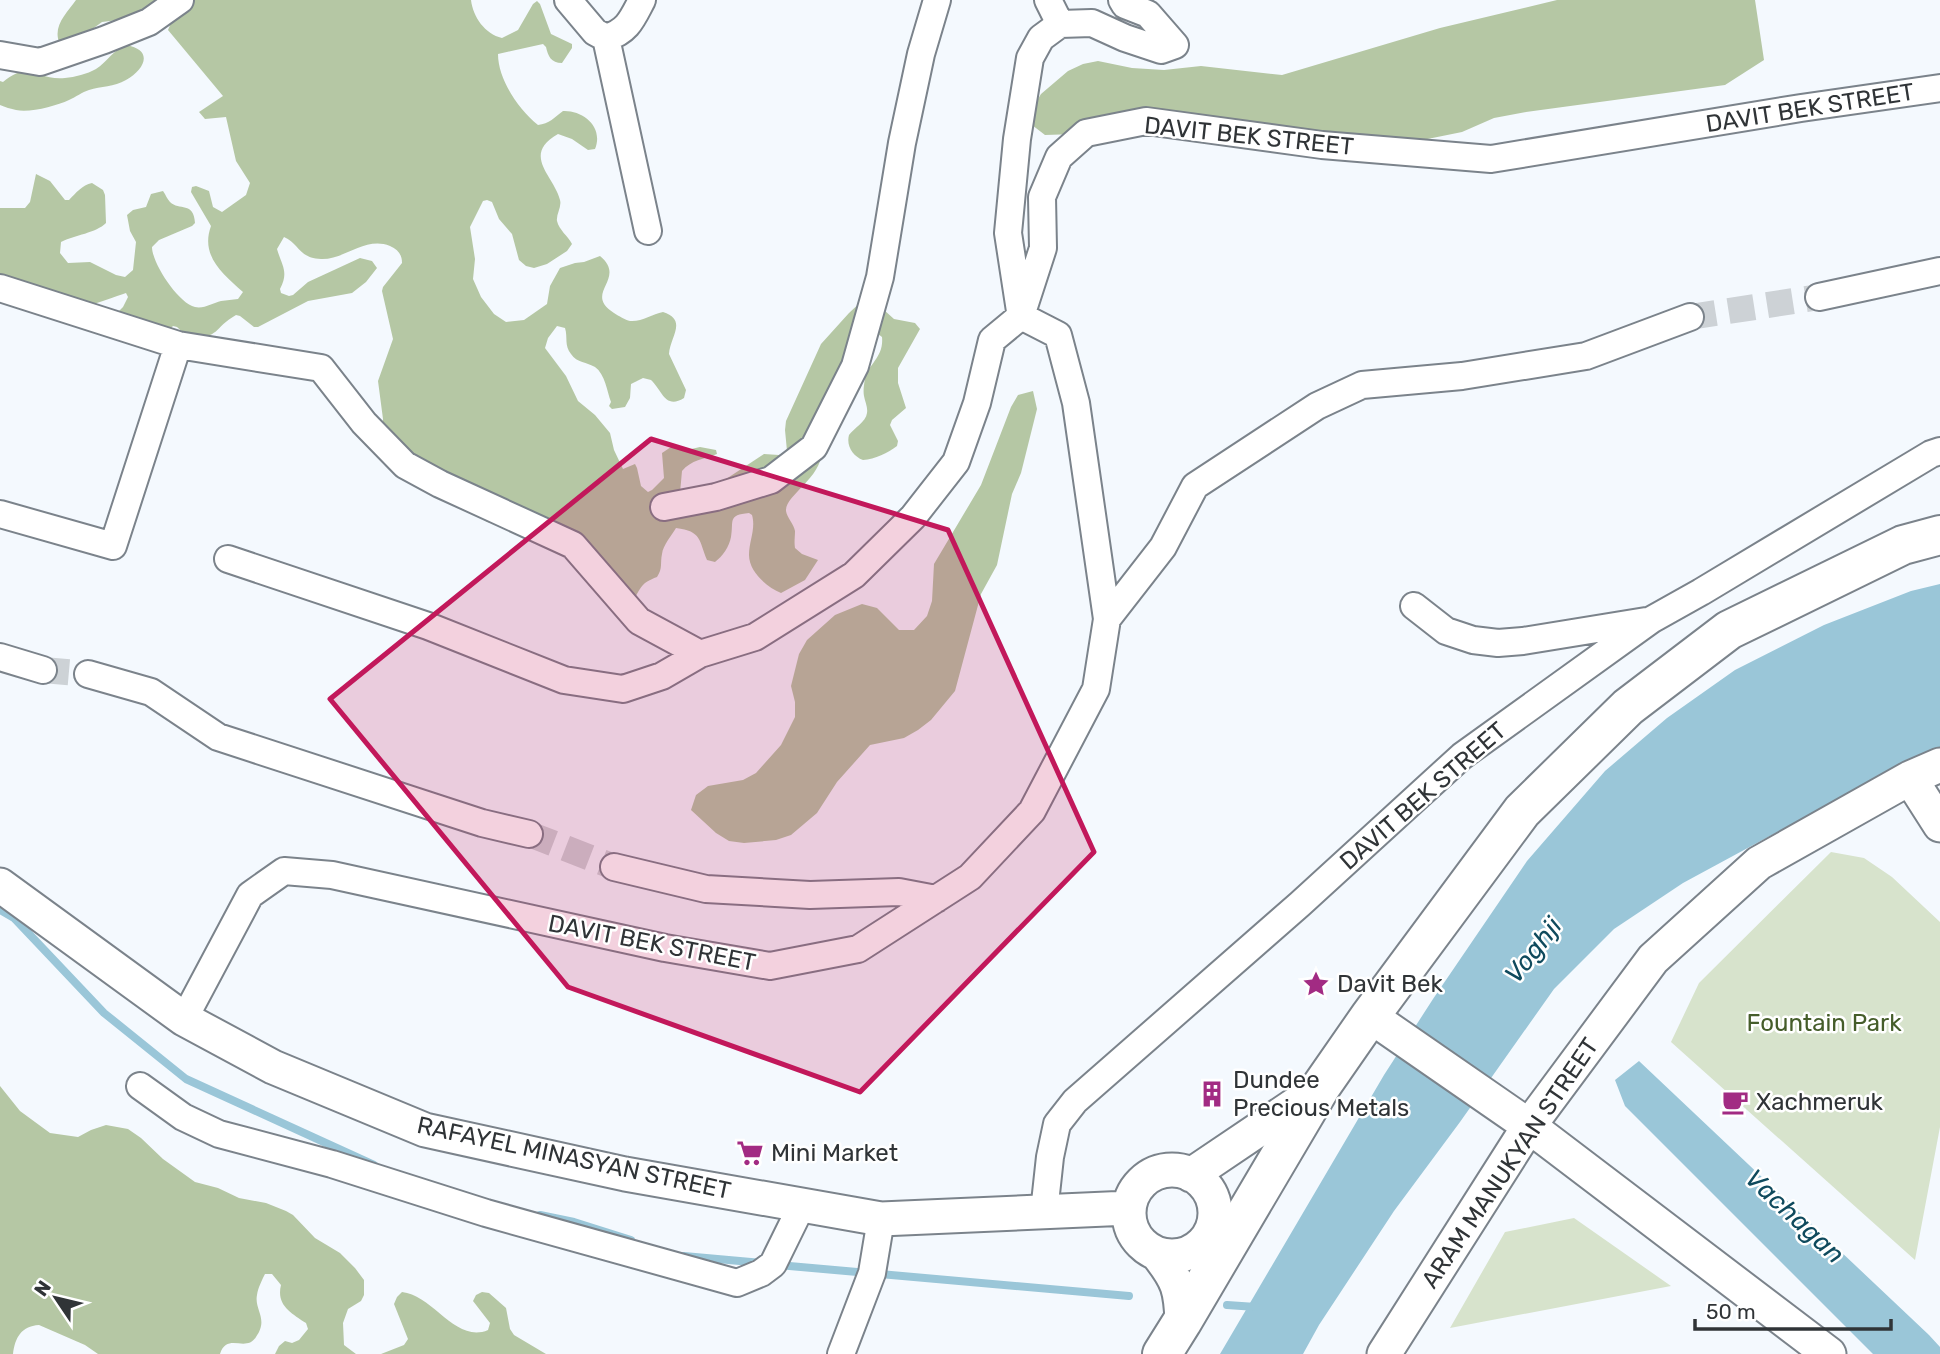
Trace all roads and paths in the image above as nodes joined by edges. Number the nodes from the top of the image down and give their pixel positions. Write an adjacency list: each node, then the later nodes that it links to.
1 (180, 0): 9 (street)
2 (568, 0): 8 (street)
3 (642, 0): 8 (street)
4 (937, 0): 19 (street)
5 (1048, 0): 7 (street)
6 (1122, 0): 7 (street)
7 (1060, 24): 15 (street)
8 (606, 38): 11 (street)
9 (0, 55)
10 (1940, 88): 15 (street, DAVIT BEK STREET)
11 (648, 231)
12 (1940, 271): 14 (street)
13 (0, 288): 17 (street)
14 (1819, 297)
15 (1020, 316): 26 (street, DAVIT BEK STREET); 28 (street)
16 (1690, 317): 26 (street, DAVIT BEK STREET)
17 (178, 345): 20 (street); 28 (street)
18 (1940, 451): 27 (street, DAVIT BEK STREET)
19 (664, 507)
20 (0, 514)
21 (1940, 522): 23 (street)
22 (1940, 536): 23 (highway)
23 (1903, 545): 40 (highway)
24 (228, 559): 28 (street)
25 (1414, 606): 27 (street)
26 (1107, 619): 38 (street, DAVIT BEK STREET)
27 (1651, 620): 47 (street, DAVIT BEK STREET)
28 (700, 654)
29 (0, 657): 30 (street)
30 (43, 670)
31 (88, 674): 35 (street)
32 (1940, 765): 33 (street, ARAM MANUKYAN STREET)
33 (1910, 778): 34 (street); 43 (street, ARAM MANUKYAN STREET)
34 (1940, 825)
35 (529, 834)
36 (614, 867): 38 (street)
37 (0, 885): 39 (street, RAFAYEL MINASYAN STREET)
38 (936, 899): 39 (street, DAVIT BEK STREET)
39 (184, 1019): 45 (street, RAFAYEL MINASYAN STREET)
40 (1380, 1023): 42 (highway); 43 (street)
41 (139, 1086): 45 (street)
42 (1320, 1088): 44 (street); 50 (highway)
43 (1530, 1126): 53 (street, ARAM MANUKYAN STREET); 54 (street)
44 (1191, 1175): 46 (street); 49 (street)
45 (802, 1205): 48 (street, RAFAYEL MINASYAN STREET)
46 (1129, 1208): 47 (street, RAFAYEL MINASYAN STREET); 49 (street)
47 (1044, 1212): 48 (street, RAFAYEL MINASYAN STREET)
48 (881, 1219): 51 (street)
49 (1158, 1255): 50 (street)
50 (1182, 1322): 52 (highway)
51 (841, 1354)
52 (1162, 1354)
53 (1384, 1354)
54 (1829, 1354)

